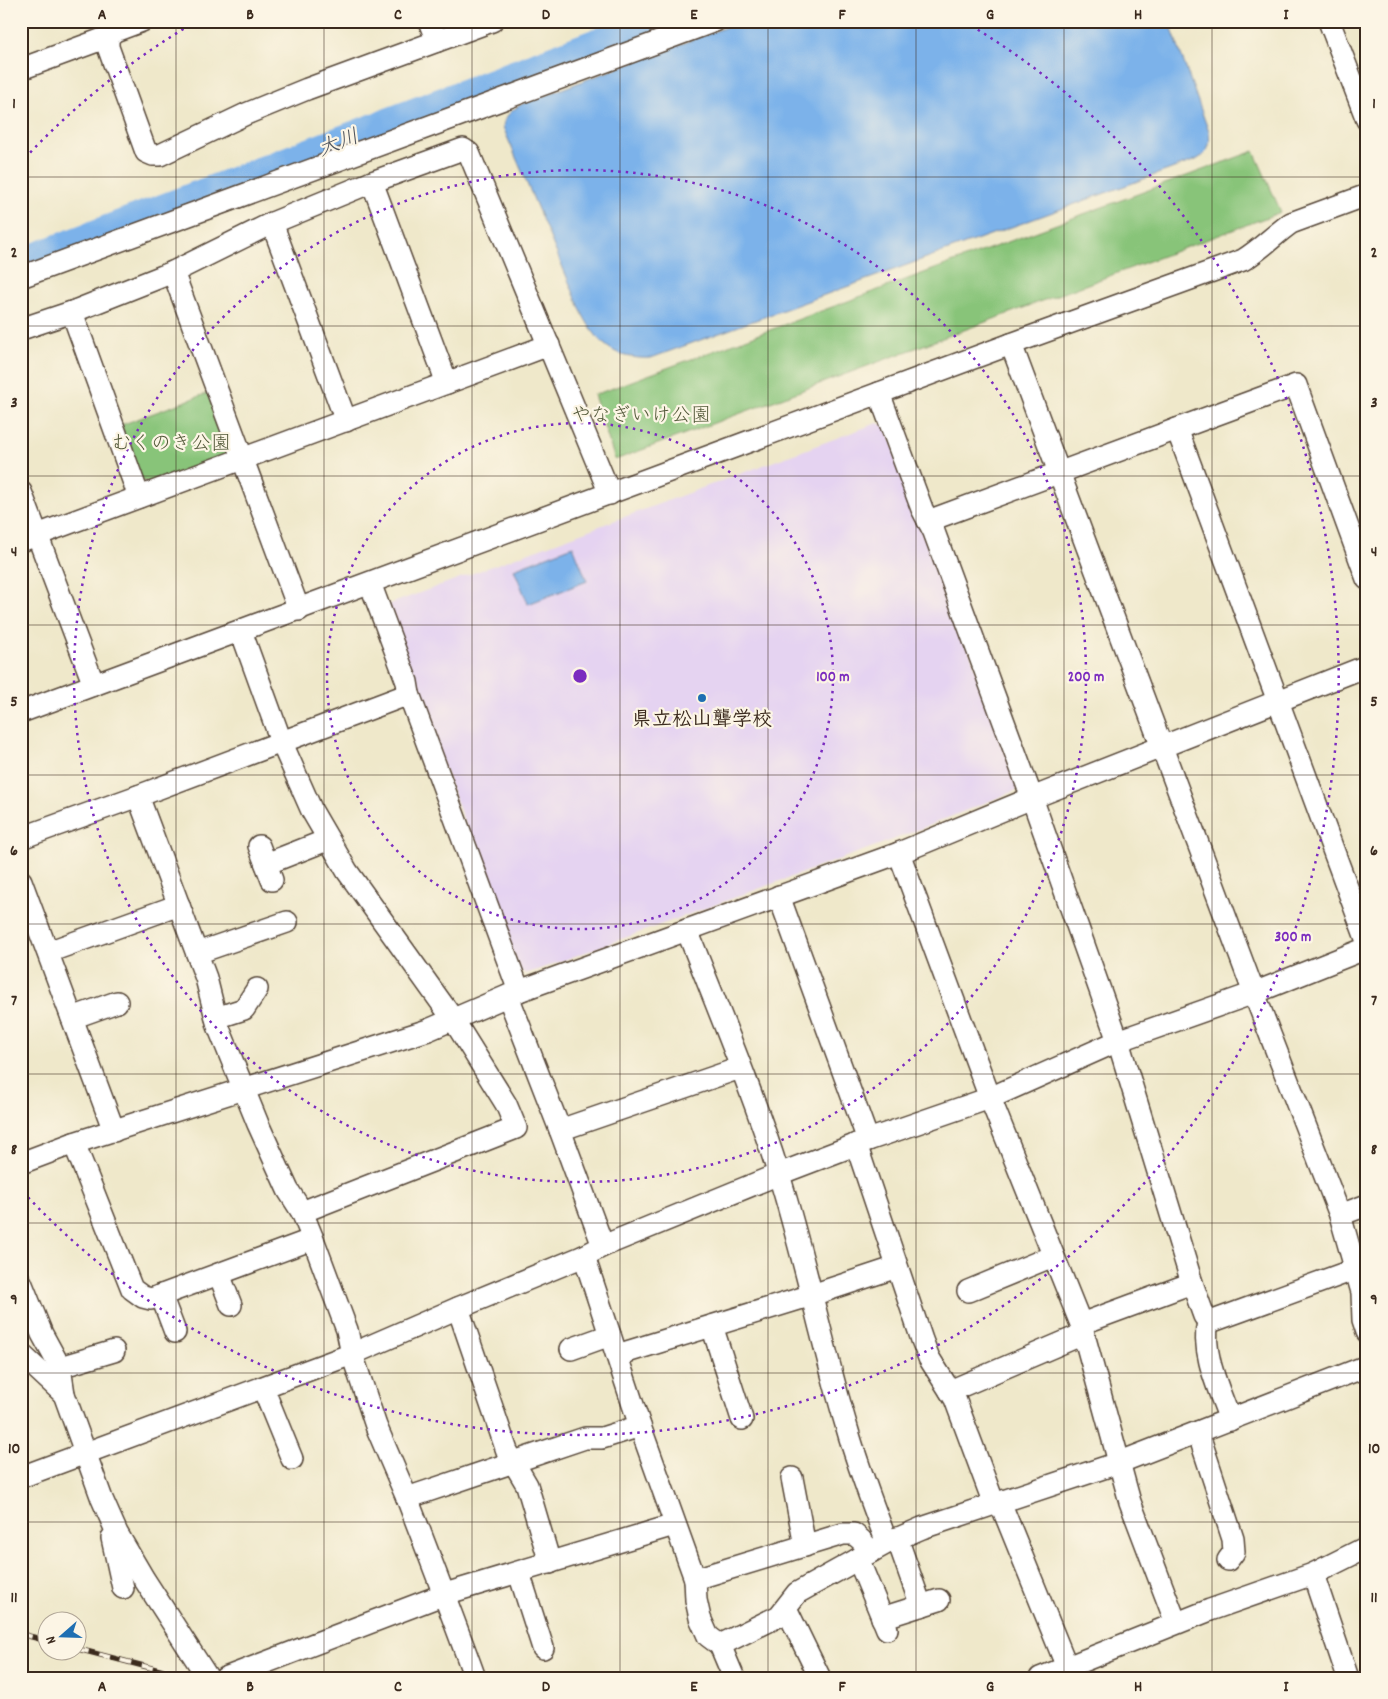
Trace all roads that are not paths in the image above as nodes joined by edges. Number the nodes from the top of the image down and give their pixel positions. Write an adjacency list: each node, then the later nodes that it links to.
1 (142, 21): 6 (street)
2 (429, 21): 7 (street)
3 (492, 21): 7 (street)
4 (715, 21): 14 (street)
5 (1329, 21): 9 (street)
6 (108, 37): 7 (street); 8 (street)
7 (437, 41)
8 (21, 69)
9 (1367, 120)
10 (372, 182): 12 (street); 18 (street); 19 (street)
11 (1367, 195): 17 (street)
12 (272, 223): 13 (street); 21 (street)
13 (172, 272): 15 (street); 23 (street)
14 (21, 277)
15 (72, 312): 16 (street); 27 (street)
16 (21, 329)
17 (1011, 344): 20 (street); 24 (street)
18 (549, 345): 19 (street); 26 (street)
19 (447, 383): 21 (street)
20 (879, 393): 26 (street); 28 (street)
21 (346, 421): 23 (street)
22 (1178, 429): 24 (street); 30 (street); 37 (street)
23 (242, 459): 27 (street); 32 (street)
24 (1060, 472): 28 (street); 40 (street)
25 (21, 492): 29 (street)
26 (610, 494): 31 (street)
27 (139, 497): 29 (street)
28 (928, 521): 42 (street)
29 (29, 538): 35 (street)
30 (1367, 580)
31 (370, 583): 32 (street); 36 (street)
32 (299, 610): 33 (street)
33 (241, 631): 35 (street); 39 (street)
34 (1367, 666): 37 (street)
35 (94, 685): 38 (street)
36 (408, 694): 39 (street); 58 (street)
37 (1278, 700): 40 (street); 52 (street)
38 (21, 712)
39 (281, 741): 41 (street); 44 (street)
40 (1162, 747): 42 (street); 57 (street)
41 (138, 796): 43 (street); 49 (street)
42 (1032, 798): 45 (street); 63 (street)
43 (21, 838)
44 (327, 840): 46 (street); 62 (street)
45 (899, 853): 48 (street); 66 (street)
46 (265, 863)
47 (21, 881): 54 (street)
48 (779, 896): 51 (street); 69 (street)
49 (179, 905): 54 (street); 55 (street)
50 (287, 922): 55 (street)
51 (687, 930): 58 (street); 64 (street)
52 (1367, 941)
53 (1367, 948): 57 (street)
54 (48, 952): 60 (street)
55 (197, 953): 61 (street)
56 (257, 989): 61 (street)
57 (1254, 993): 63 (street); 75 (street)
58 (514, 994): 62 (street); 67 (street)
59 (117, 1002): 60 (street)
60 (72, 1018): 68 (street)
61 (216, 1018): 65 (street)
62 (454, 1019): 65 (street); 74 (street)
63 (1118, 1041): 66 (street); 83 (street)
64 (740, 1068): 67 (street); 72 (street)
65 (244, 1090): 68 (street); 74 (street)
66 (990, 1098): 69 (street); 78 (street)
67 (560, 1130): 77 (street)
68 (114, 1131): 70 (street)
69 (862, 1142): 72 (street); 79 (street)
70 (74, 1143): 71 (street); 85 (street)
71 (21, 1163)
72 (779, 1174): 77 (street); 86 (street)
73 (1367, 1205): 75 (street)
74 (302, 1212): 76 (street)
75 (1340, 1215): 80 (street)
76 (313, 1238): 81 (street); 97 (street)
77 (594, 1251): 88 (street); 94 (street)
78 (1053, 1256): 84 (street); 91 (street)
79 (897, 1267): 86 (street); 103 (street)
80 (1356, 1269): 89 (street); 93 (street)
81 (219, 1274): 85 (street); 87 (street)
82 (21, 1282): 101 (street)
83 (1192, 1284): 89 (street); 91 (street)
84 (968, 1291)
85 (161, 1295): 92 (street)
86 (812, 1295): 90 (street); 121 (street)
87 (231, 1305)
88 (458, 1308): 97 (street); 111 (street)
89 (1208, 1321): 106 (street)
90 (712, 1326): 98 (street); 105 (street)
91 (1082, 1329): 103 (street); 112 (street)
92 (175, 1332)
93 (1367, 1332)
94 (610, 1335): 95 (street); 98 (street)
95 (571, 1349)
96 (114, 1351): 101 (street)
97 (352, 1354): 102 (street); 115 (street)
98 (617, 1355): 107 (street)
99 (23, 1357): 104 (street)
100 (1367, 1366): 106 (street)
101 (60, 1367): 104 (street)
102 (262, 1388): 109 (street); 110 (street)
103 (950, 1390): 116 (street)
104 (64, 1394): 109 (street)
105 (742, 1419)
106 (1230, 1420): 108 (street)
107 (640, 1426): 111 (street); 117 (street)
108 (1198, 1432): 112 (street); 122 (street)
109 (85, 1454): 113 (street); 118 (street)
110 (292, 1459)
111 (513, 1462): 115 (street); 123 (street)
112 (1118, 1463): 116 (street); 130 (street)
113 (21, 1477)
114 (792, 1478): 119 (street)
115 (407, 1498): 128 (street)
116 (997, 1503): 121 (street); 133 (street)
117 (674, 1525): 123 (street); 126 (street)
118 (117, 1533): 127 (street); 134 (street)
119 (805, 1546): 121 (street); 126 (street)
120 (1367, 1547): 125 (street)
121 (878, 1548): 121 (street); 129 (street)
122 (1228, 1560)
123 (550, 1563): 124 (street)
124 (519, 1572): 128 (street); 132 (street)
125 (1313, 1574): 130 (street); 140 (street)
126 (695, 1579): 131 (street)
127 (123, 1588)
128 (445, 1594): 135 (street); 136 (street)
129 (786, 1608): 131 (street); 138 (street)
130 (1176, 1623): 133 (street)
131 (720, 1646): 137 (street)
132 (543, 1648)
133 (1067, 1667): 139 (street)
134 (208, 1678)
135 (225, 1678)
136 (475, 1678)
137 (734, 1678)
138 (820, 1678)
139 (1040, 1678)
140 (1348, 1678)

